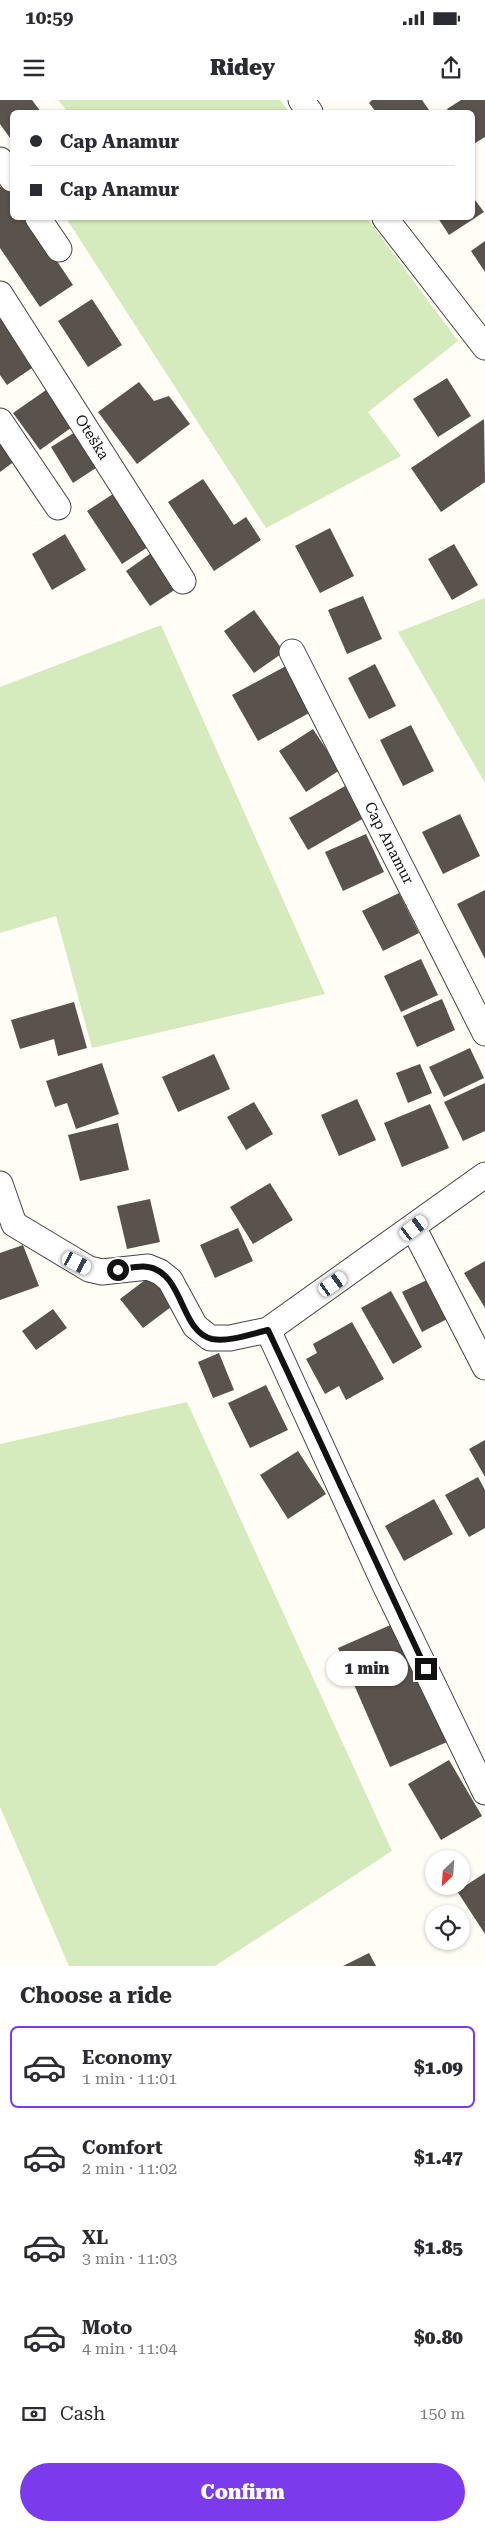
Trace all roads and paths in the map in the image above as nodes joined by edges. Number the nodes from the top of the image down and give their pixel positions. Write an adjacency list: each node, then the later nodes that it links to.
1 (0, 160): 2 (street)
2 (10, 176)
3 (39, 220): 5 (street)
4 (387, 220): 7 (street)
5 (59, 249)
6 (0, 294): 10 (street, Oteška)
7 (482, 336)
8 (0, 421): 9 (street)
9 (58, 507)
10 (183, 581)
11 (292, 652): 12 (street, Cap Anamur)
12 (485, 1033)
13 (483, 1181): 16 (street)
14 (0, 1184): 15 (street)
15 (7, 1228): 17 (street)
16 (414, 1228): 17 (street); 18 (street)
17 (268, 1330): 19 (street)
18 (485, 1367)
19 (485, 1792)

